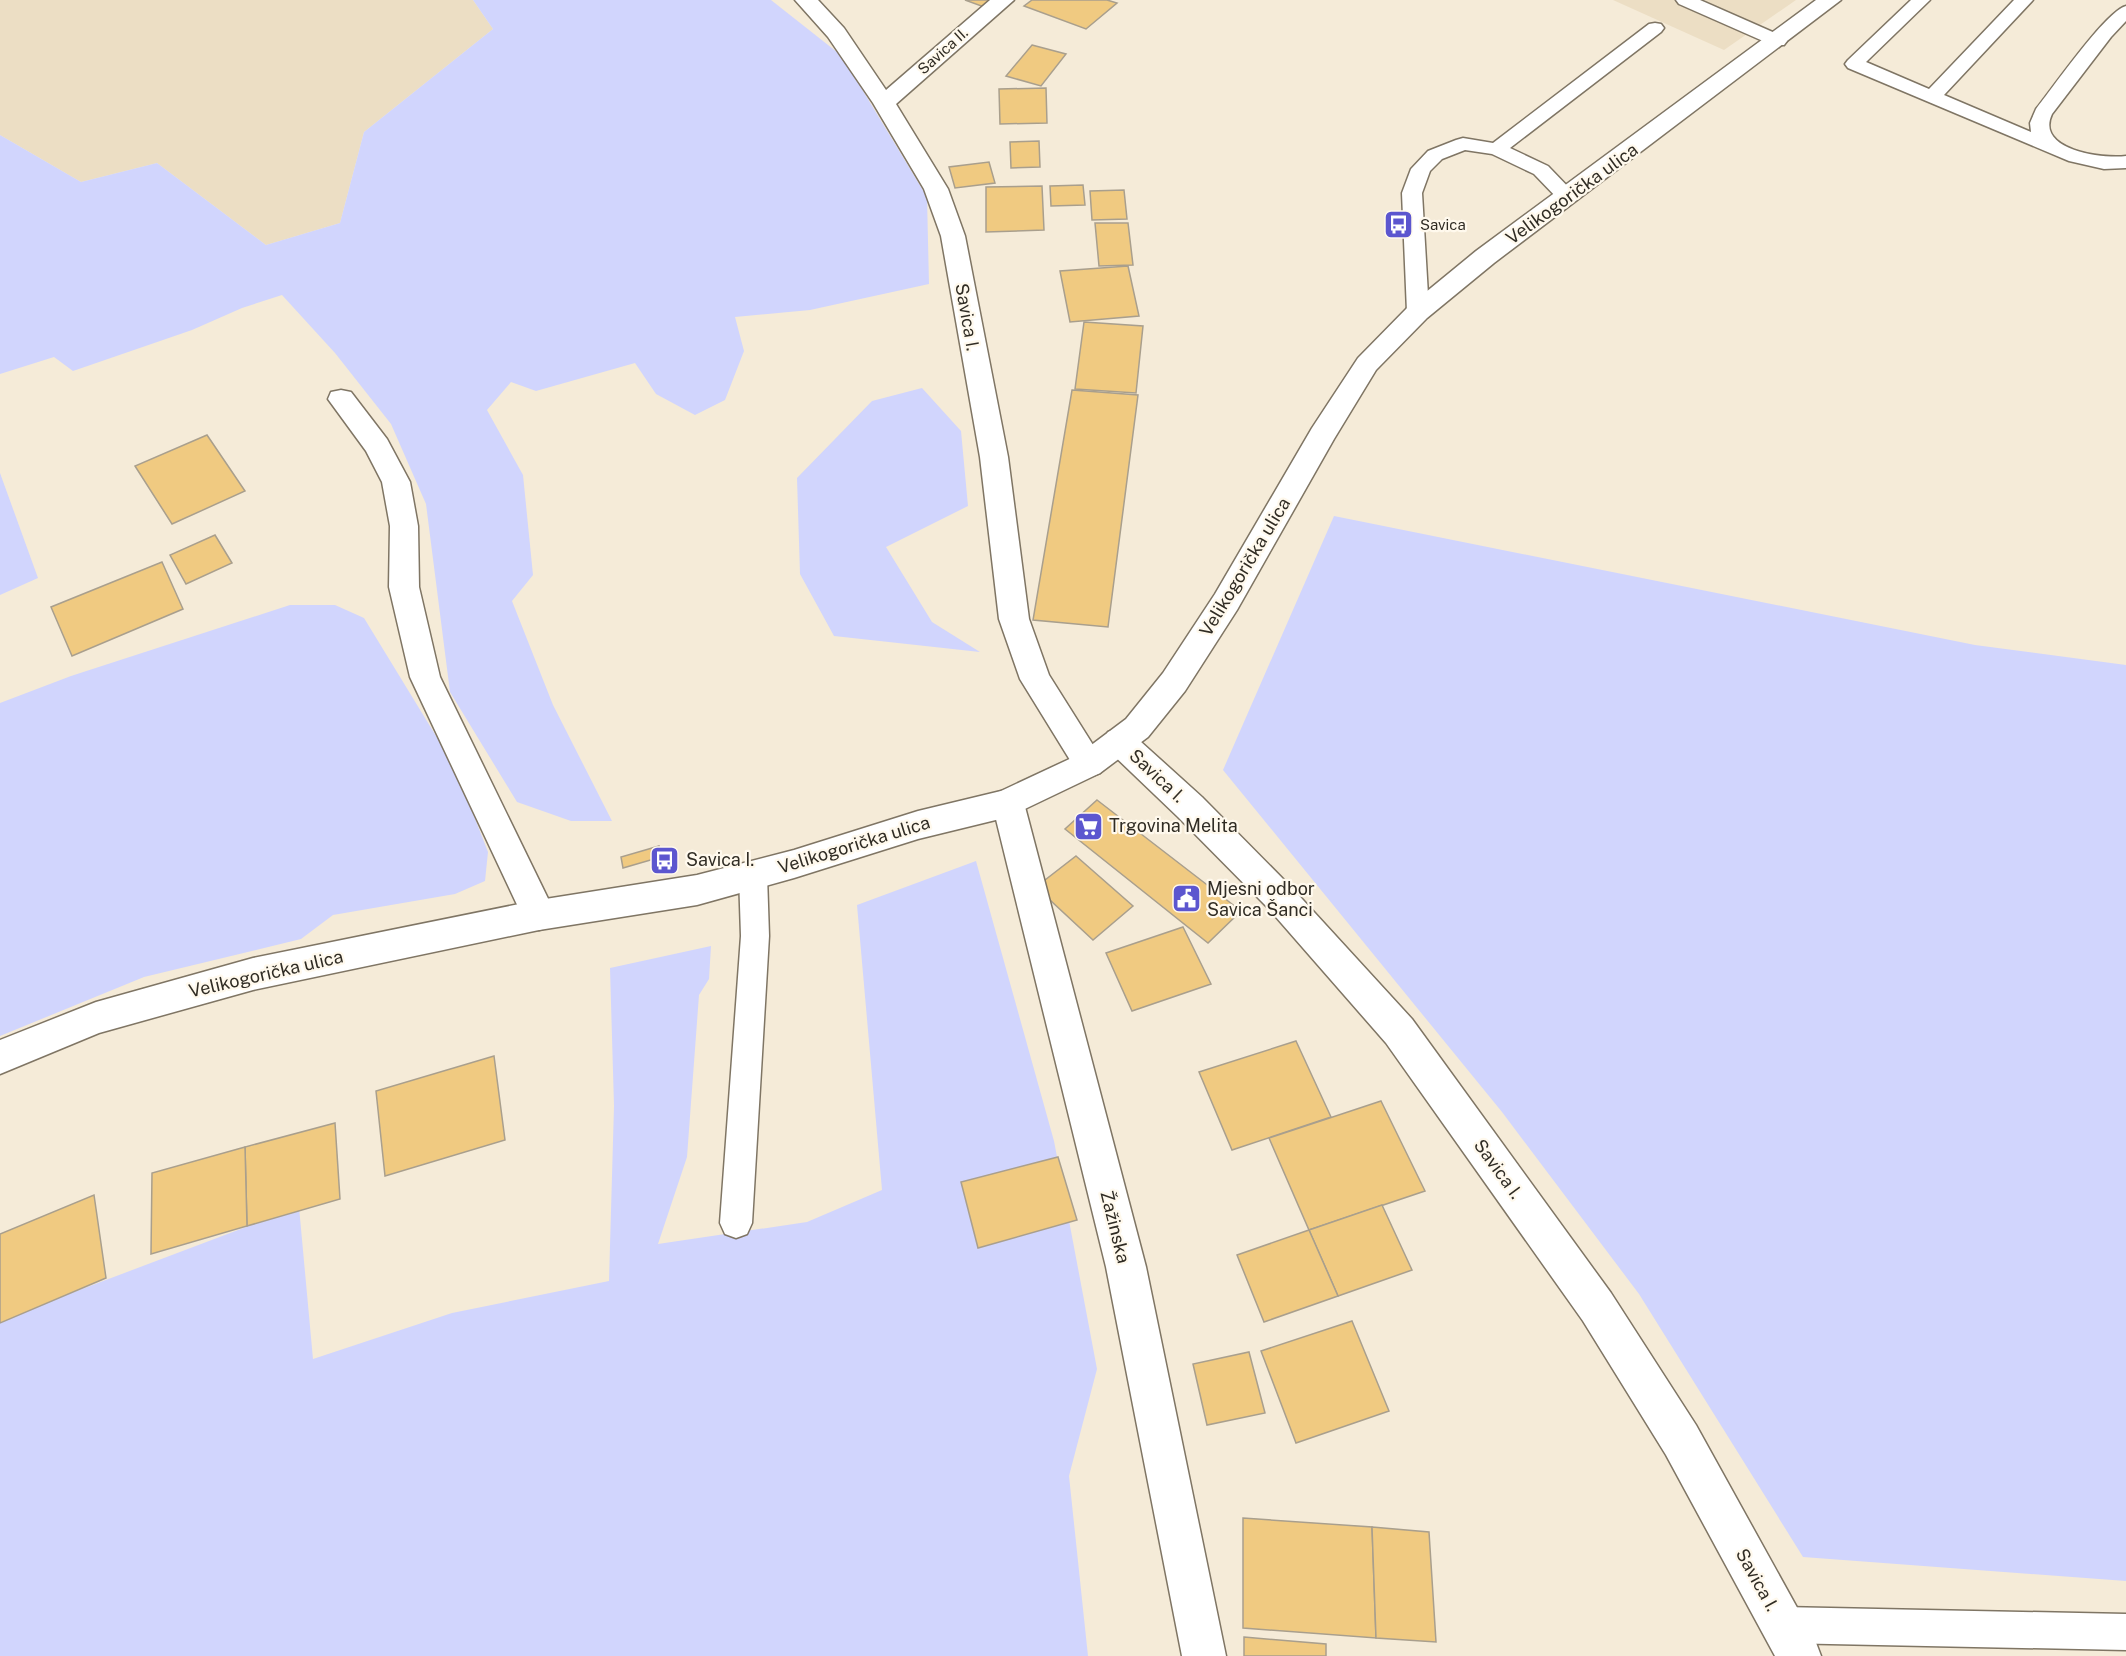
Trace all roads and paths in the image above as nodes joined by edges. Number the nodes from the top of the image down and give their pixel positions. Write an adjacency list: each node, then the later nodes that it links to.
1 (806, 0): 11 (street, Savica I.)
2 (1003, 0): 11 (street, Savica II.)
3 (1685, 0): 9 (lane)
4 (1830, 0): 9 (street, Velikogorička ulica)
5 (1921, 0): 10 (lane)
6 (2024, 0): 10 (lane)
7 (2126, 11): 13 (lane)
8 (1655, 28): 12 (lane)
9 (1778, 41): 15 (street, Velikogorička ulica)
10 (1932, 97): 13 (lane)
11 (884, 103): 19 (street, Savica I.)
12 (1497, 149): 15 (lane); 16 (lane)
13 (2073, 156): 14 (lane)
14 (2126, 162)
15 (1567, 197): 16 (street, Velikogorička ulica)
16 (1418, 312): 18 (street, Velikogorička ulica)
17 (341, 399): 22 (street)
18 (1119, 741): 19 (street, Velikogorička ulica); 26 (street, Savica I.)
19 (1089, 764): 20 (street, Velikogorička ulica)
20 (1008, 803): 21 (street, Velikogorička ulica); 27 (street, Žažinska)
21 (753, 875): 22 (street, Velikogorička ulica); 24 (lane)
22 (539, 915): 23 (street, Velikogorička ulica)
23 (0, 1056)
24 (736, 1222)
25 (2126, 1632): 26 (lane)
26 (1790, 1641)
27 (1204, 1656)

